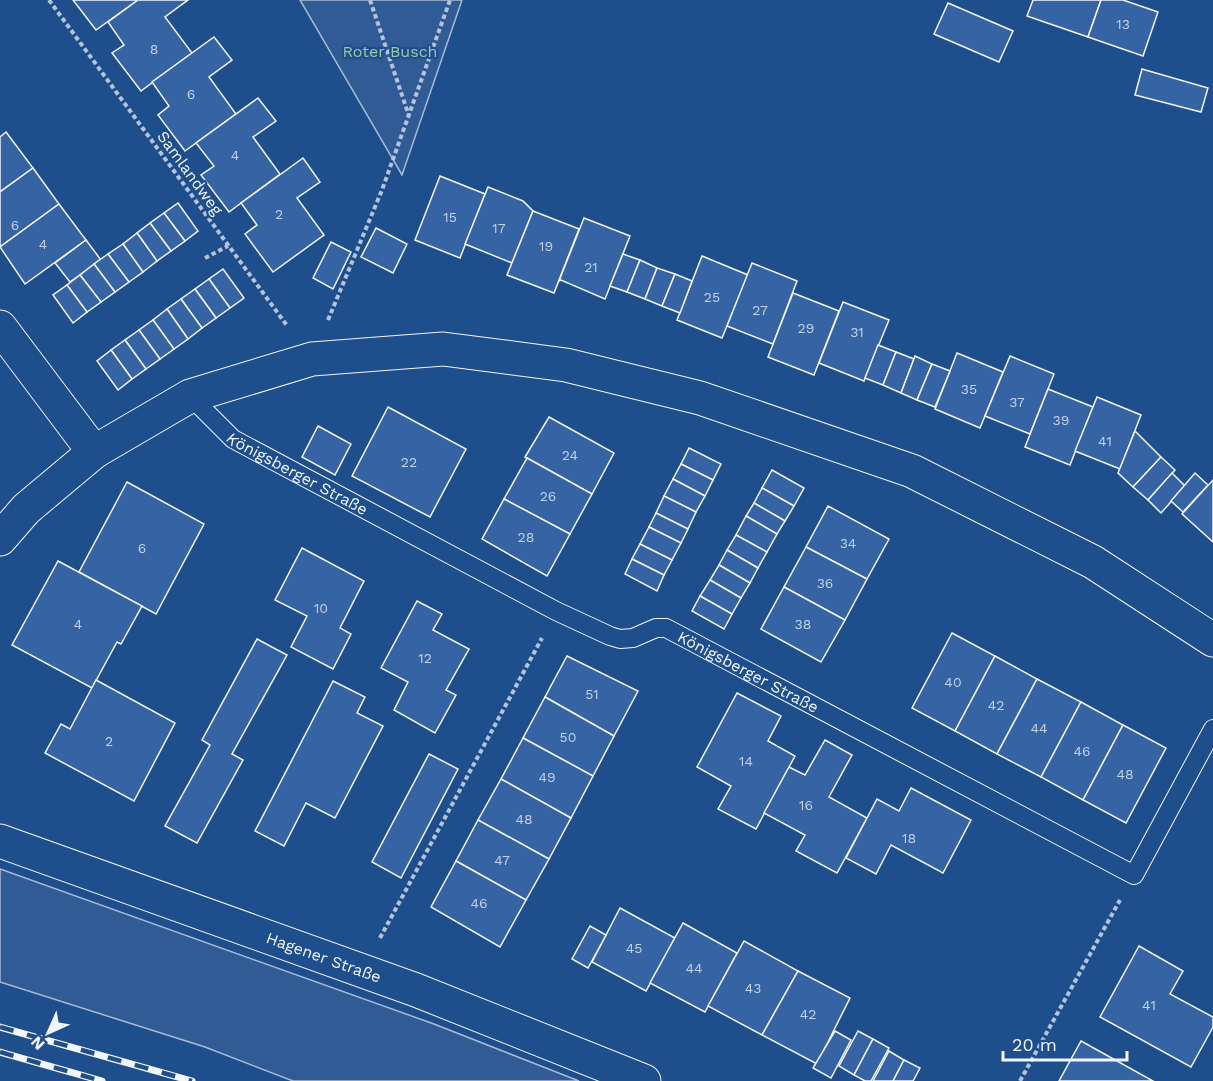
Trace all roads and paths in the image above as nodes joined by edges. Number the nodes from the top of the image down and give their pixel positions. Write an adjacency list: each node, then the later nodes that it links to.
1 (50, 0): 5 (path, Samlandweg)
2 (370, 0): 4 (path)
3 (450, 0): 4 (path)
4 (409, 116): 8 (path)
5 (228, 246): 6 (path); 8 (path, Samlandweg)
6 (206, 258)
7 (0, 327): 10 (street)
8 (312, 359): 9 (street); 13 (street)
9 (190, 396): 10 (street); 12 (lane, Königsberger Straße)
10 (94, 452): 11 (street)
11 (0, 539)
12 (556, 611): 14 (lane, Königsberger Straße); 17 (path)
13 (1213, 640)
14 (1213, 729)
15 (0, 841): 17 (street, Hagener Straße)
16 (1107, 925): 19 (path)
17 (362, 971): 18 (street, Hagener Straße)
18 (644, 1081)
19 (1020, 1081)

